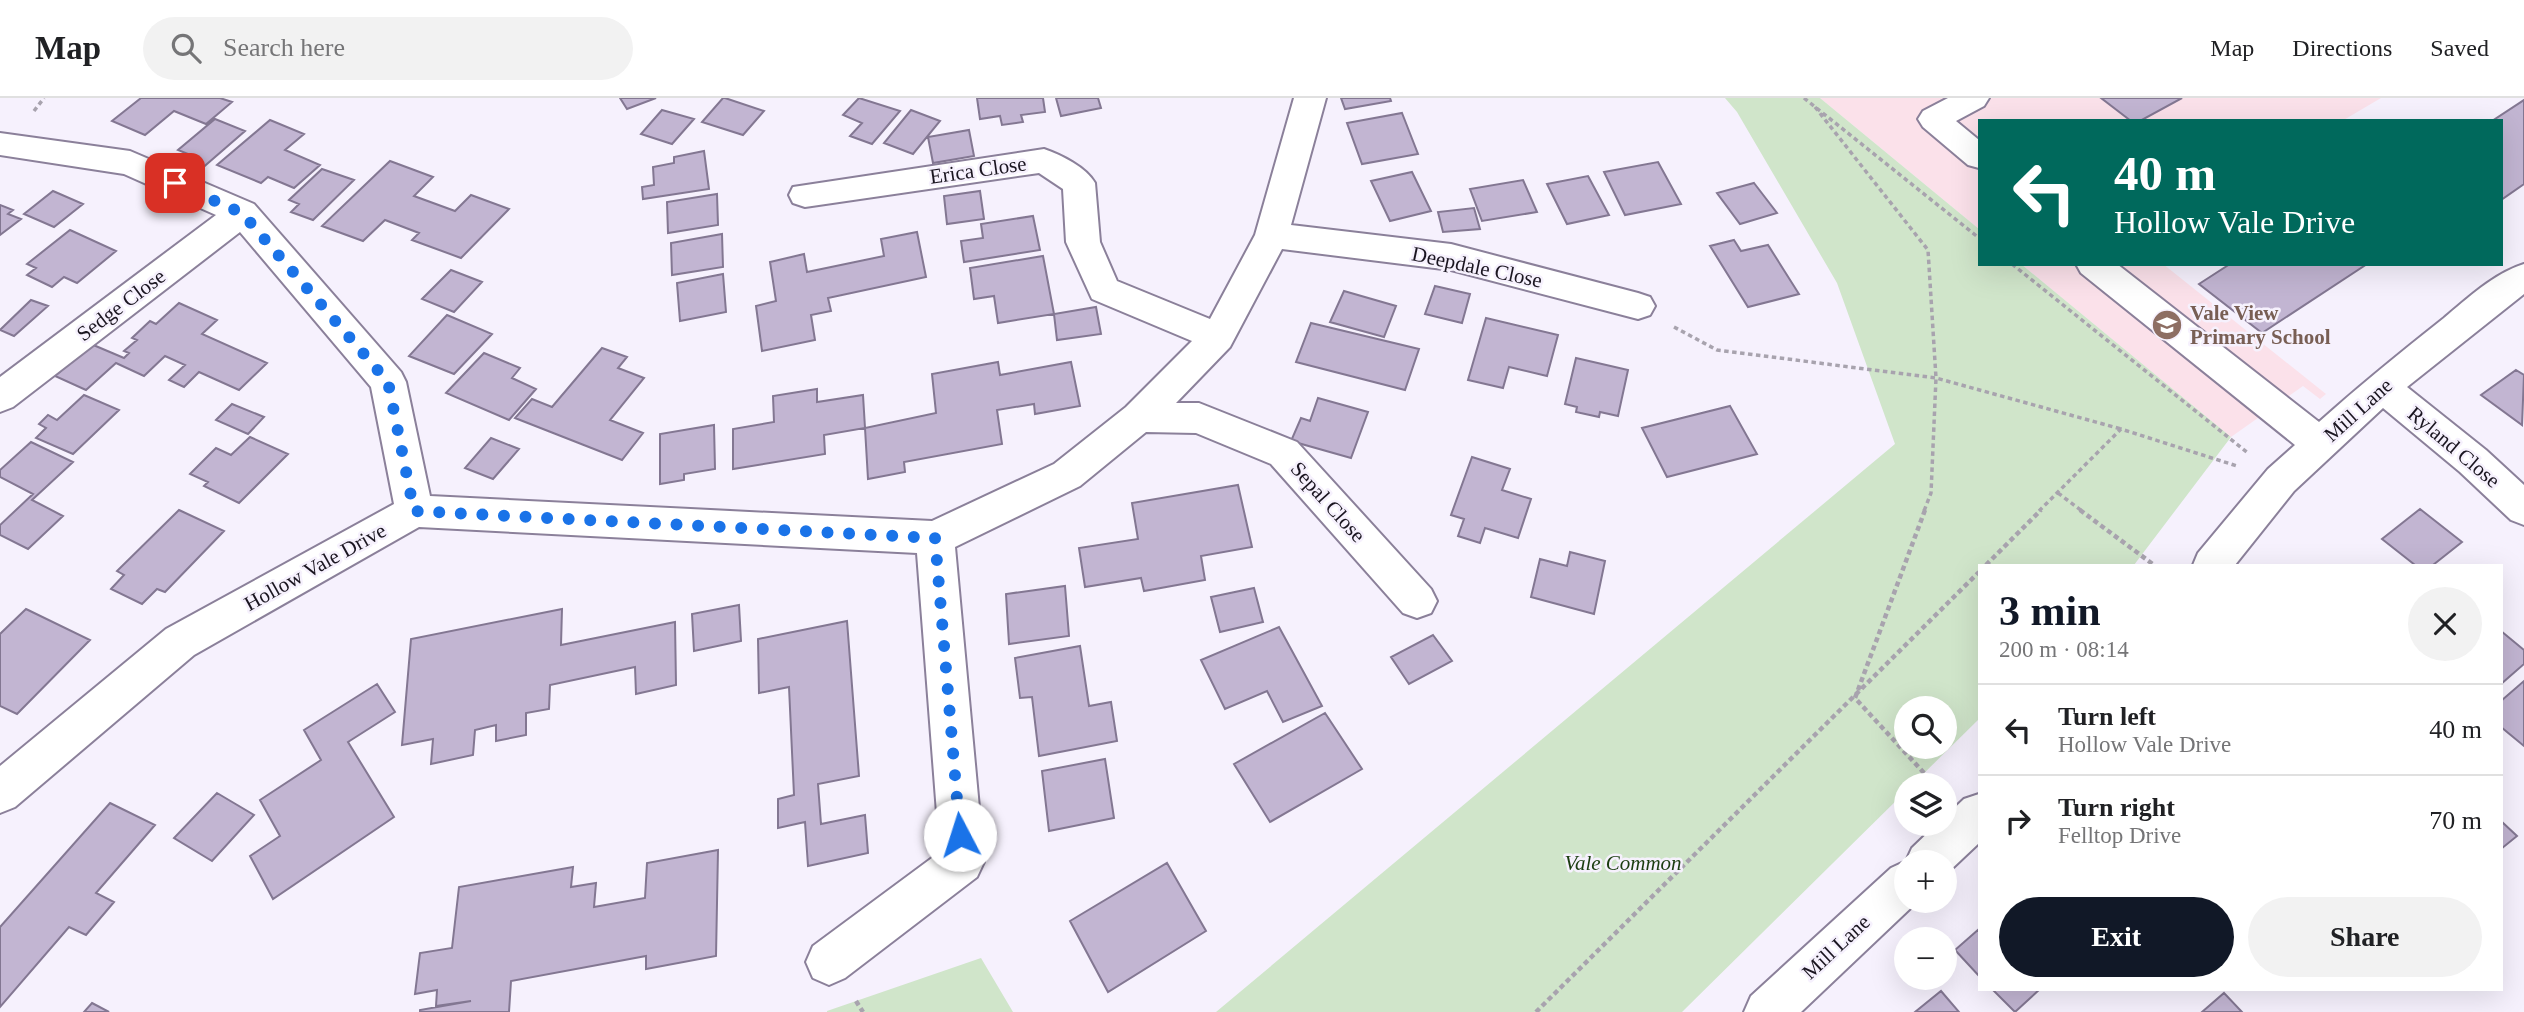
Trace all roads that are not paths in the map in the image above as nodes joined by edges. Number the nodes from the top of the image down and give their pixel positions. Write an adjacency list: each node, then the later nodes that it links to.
1 (1310, 98): 7 (street)
2 (1973, 98): 4 (street)
3 (0, 144): 6 (street)
4 (1978, 156)
5 (805, 194): 11 (street, Erica Close)
6 (242, 213): 13 (street, Sedge Close); 17 (street)
7 (1272, 235): 10 (street, Deepdale Close); 11 (street)
8 (2096, 266): 15 (street)
9 (2524, 277): 12 (street, Mill Lane)
10 (1638, 306)
11 (1218, 337): 14 (street)
12 (2382, 387): 15 (street, Mill Lane); 16 (street, Ryland Close)
13 (0, 397)
14 (1139, 417): 18 (street); 20 (street, Sepal Close)
15 (2320, 444): 19 (street, Mill Lane)
16 (2524, 509)
17 (414, 511): 18 (street); 21 (street, Hollow Vale Drive)
18 (935, 538): 25 (street)
19 (2214, 564)
20 (1416, 601)
21 (0, 793)
22 (1978, 815): 23 (street)
23 (1941, 850)
24 (1894, 894): 26 (street, Mill Lane)
25 (829, 962)
26 (1767, 1012)

